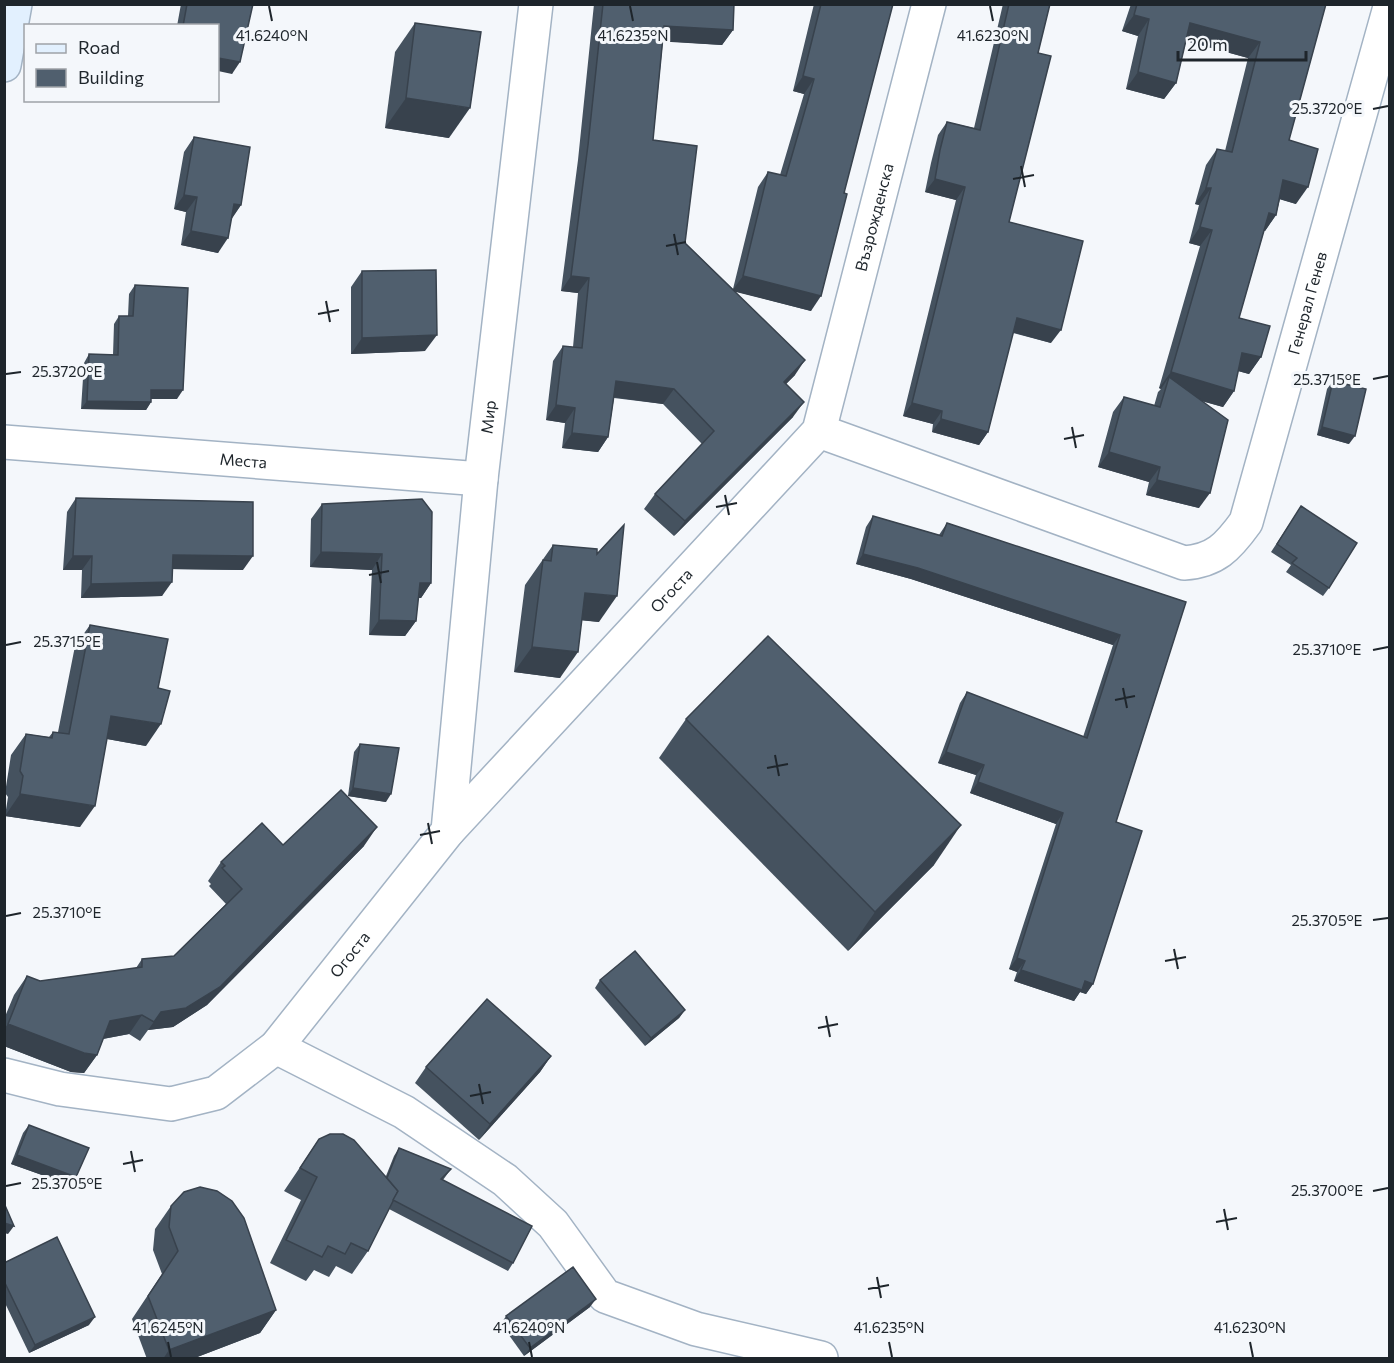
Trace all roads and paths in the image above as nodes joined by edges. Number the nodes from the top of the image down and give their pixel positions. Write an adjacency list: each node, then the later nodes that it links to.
1 (15, 4): 5 (main road)
2 (536, 4): 8 (street, Мир)
3 (929, 4): 6 (street, Възрожденска)
4 (1389, 7): 6 (street, Генерал Генев)
5 (4, 65)
6 (819, 431): 9 (street, Огоста)
7 (4, 442): 8 (street, Места)
8 (481, 479): 9 (street, Мир)
9 (448, 831): 10 (street, Огоста)
10 (276, 1047): 11 (street, Огоста); 12 (street)
11 (4, 1075)
12 (820, 1359)

